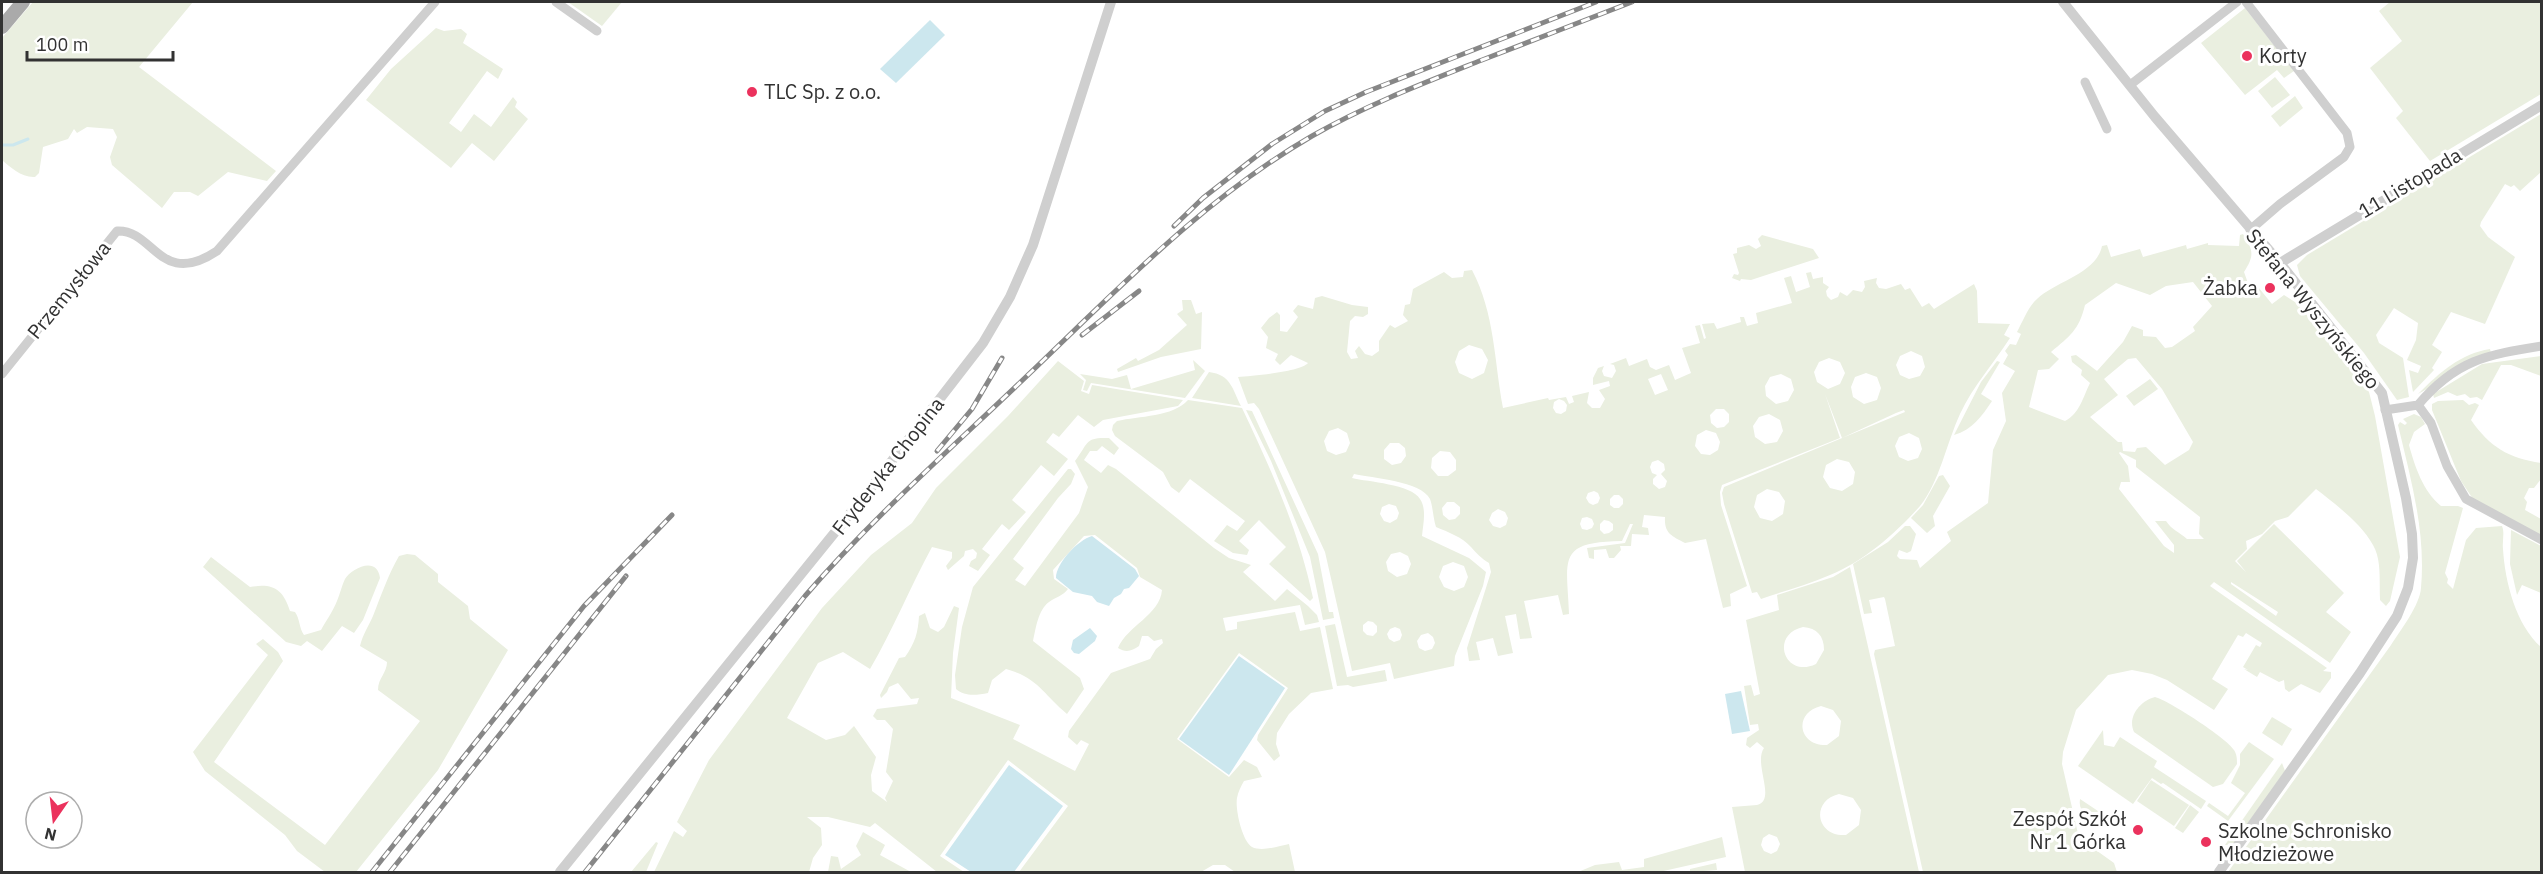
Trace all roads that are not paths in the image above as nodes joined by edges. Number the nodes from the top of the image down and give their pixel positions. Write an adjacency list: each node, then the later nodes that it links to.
1 (23, 2): 8 (main road)
2 (435, 2): 17 (street, Przemysłowa)
3 (556, 2): 9 (street)
4 (1111, 2): 21 (street, Fryderyka Chopina)
5 (2063, 2): 11 (street, Stefana Wyszyńskiego)
6 (2237, 2): 11 (street)
7 (2246, 2): 14 (street)
8 (2, 27)
9 (597, 31)
10 (2085, 82): 13 (street)
11 (2130, 85): 14 (street, Stefana Wyszyńskiego)
12 (2541, 105): 15 (street, 11 Listopada)
13 (2107, 129)
14 (2250, 230): 15 (street, Stefana Wyszyńskiego)
15 (2280, 263): 19 (street, Stefana Wyszyńskiego)
16 (2541, 346): 18 (street)
17 (2, 374)
18 (2418, 405): 19 (street); 20 (street)
19 (2385, 410): 22 (street, Stefana Wyszyńskiego)
20 (2541, 540)
21 (560, 873)
22 (2219, 873)

